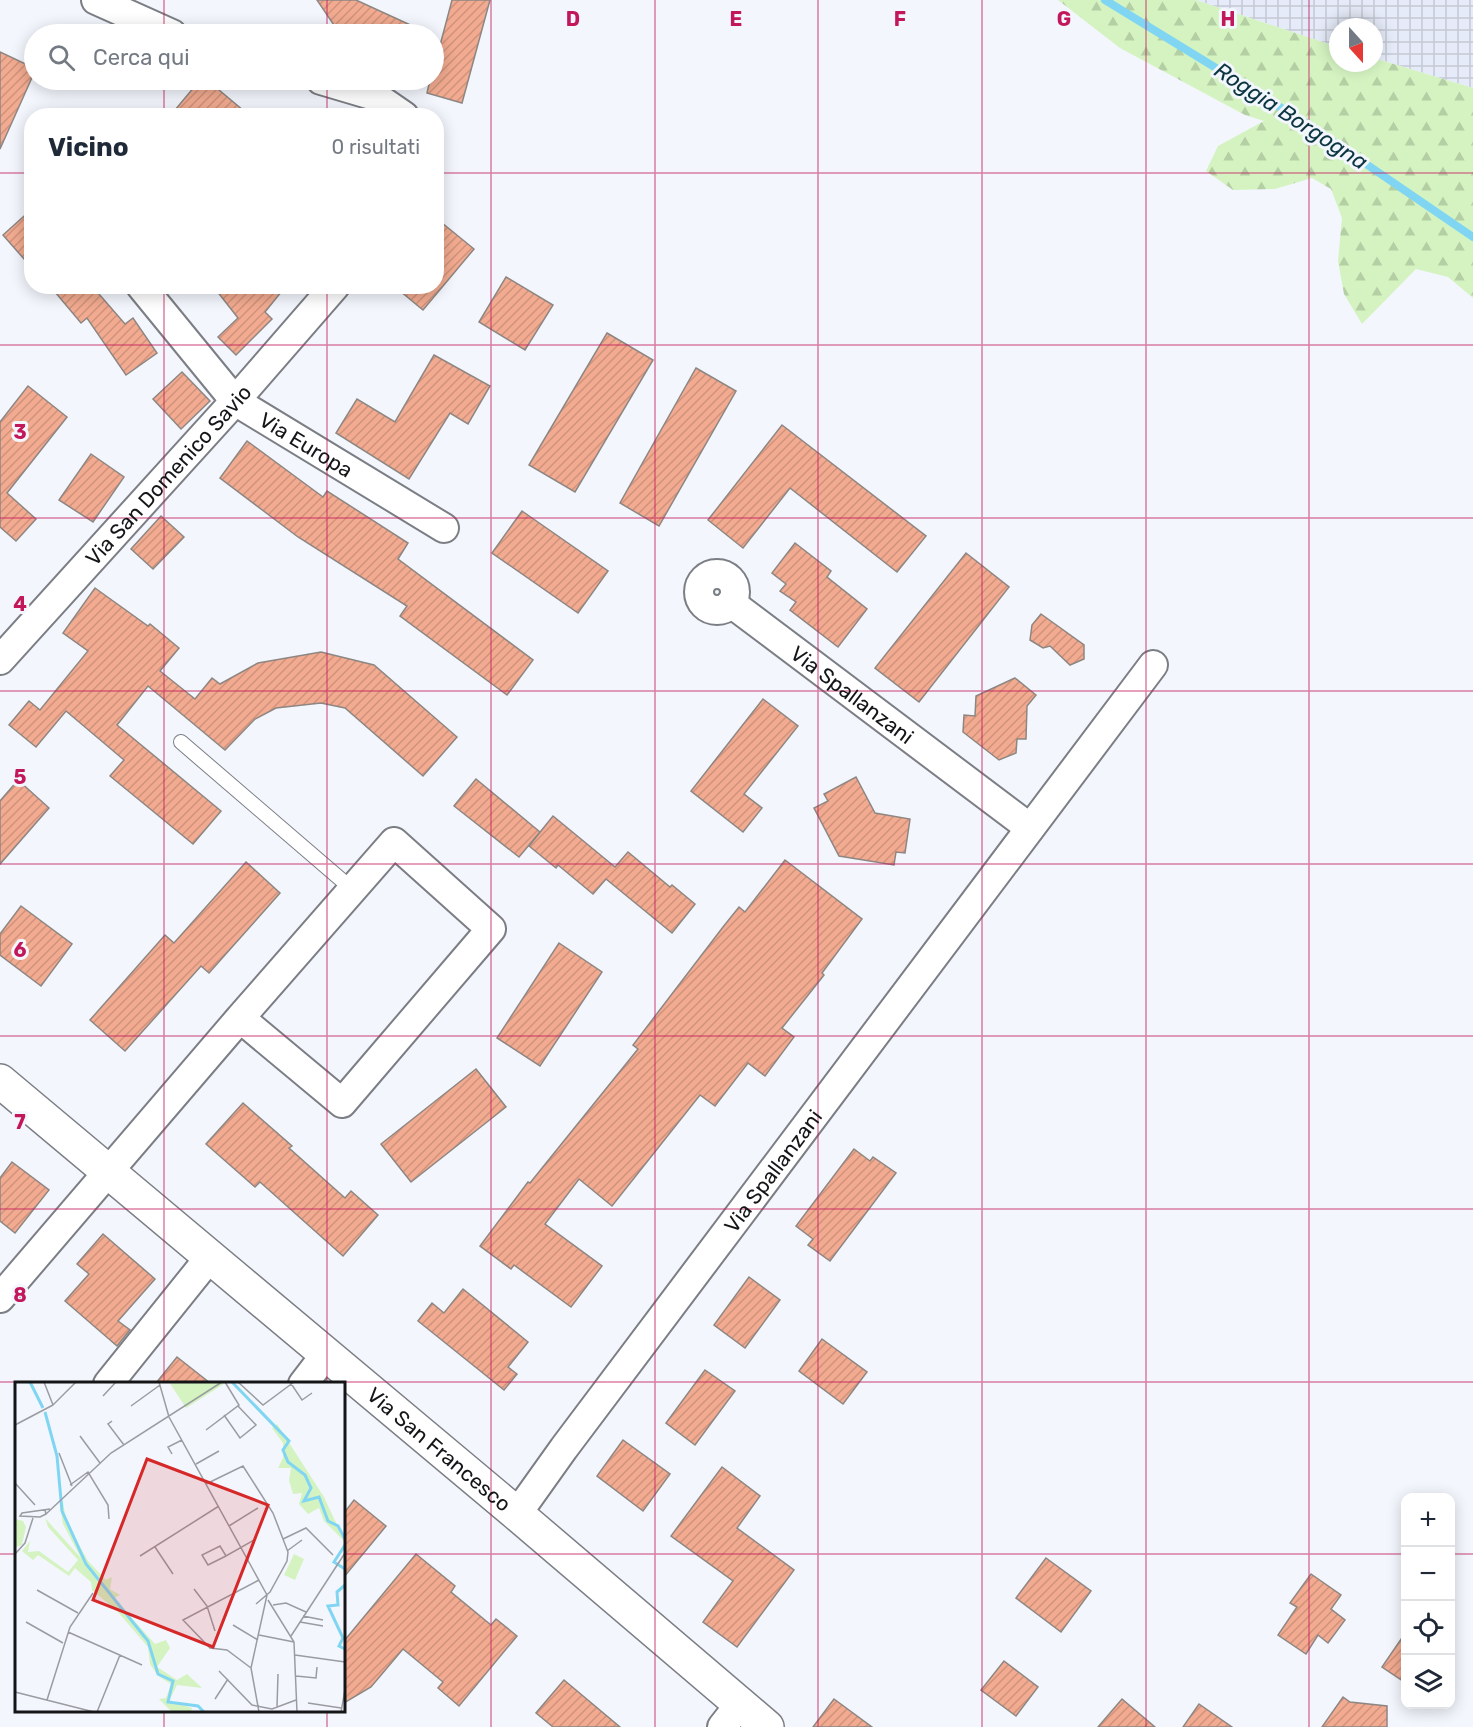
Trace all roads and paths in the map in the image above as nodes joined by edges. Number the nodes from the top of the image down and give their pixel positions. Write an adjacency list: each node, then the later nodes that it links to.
1 (96, 0): 2 (street)
2 (150, 24)
3 (355, 90): 4 (street)
4 (392, 108)
5 (148, 294): 7 (street, Via Europa)
6 (328, 294): 7 (street, Via San Domenico Savio)
7 (236, 401): 8 (street, Via Europa); 10 (street, Via San Domenico Savio)
8 (444, 528)
9 (731, 603): 13 (street, Via Spallanzani)
10 (0, 660)
11 (1153, 665): 13 (street, Via Spallanzani)
12 (181, 742): 14 (lane)
13 (1030, 828): 23 (street, Via Spallanzani)
14 (352, 889): 15 (street); 15 (street)
15 (240, 1018): 17 (street)
16 (0, 1081): 17 (street, Via San Francesco)
17 (109, 1173): 18 (street, Via San Francesco); 19 (street)
18 (210, 1257): 20 (street, Via San Francesco); 21 (street)
19 (0, 1298)
20 (326, 1354): 22 (street); 23 (street, Via San Francesco)
21 (109, 1382)
22 (304, 1382)
23 (517, 1514): 24 (street, Via San Francesco)
24 (731, 1715): 25 (street, Via San Francesco)
25 (767, 1727)

